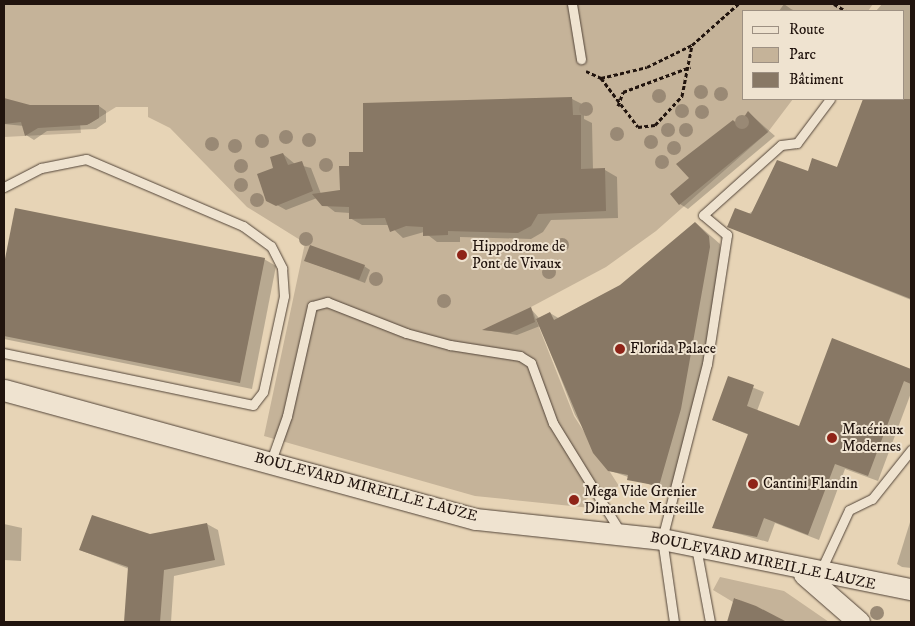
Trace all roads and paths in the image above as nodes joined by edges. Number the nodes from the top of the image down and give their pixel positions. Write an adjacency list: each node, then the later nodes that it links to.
1 (572, 4): 4 (lane)
2 (738, 4): 3 (path)
3 (692, 45): 5 (path); 6 (path)
4 (581, 59): 6 (path)
5 (690, 66): 8 (path); 8 (path)
6 (601, 78): 8 (path)
7 (829, 100): 15 (lane)
8 (618, 106)
9 (4, 187): 10 (lane)
10 (4, 353)
11 (4, 390): 13 (street, BOULEVARD MIREILLE LAUZE)
12 (911, 450): 18 (lane)
13 (271, 462): 14 (street, BOULEVARD MIREILLE LAUZE); 14 (lane)
14 (621, 533): 15 (street, BOULEVARD MIREILLE LAUZE)
15 (662, 539): 16 (street, BOULEVARD MIREILLE LAUZE); 20 (lane)
16 (696, 547): 17 (street, BOULEVARD MIREILLE LAUZE); 21 (lane)
17 (795, 568): 18 (street, BOULEVARD MIREILLE LAUZE); 22 (street)
18 (820, 573): 19 (street, BOULEVARD MIREILLE LAUZE)
19 (911, 589)
20 (674, 622)
21 (710, 622)
22 (859, 622)

